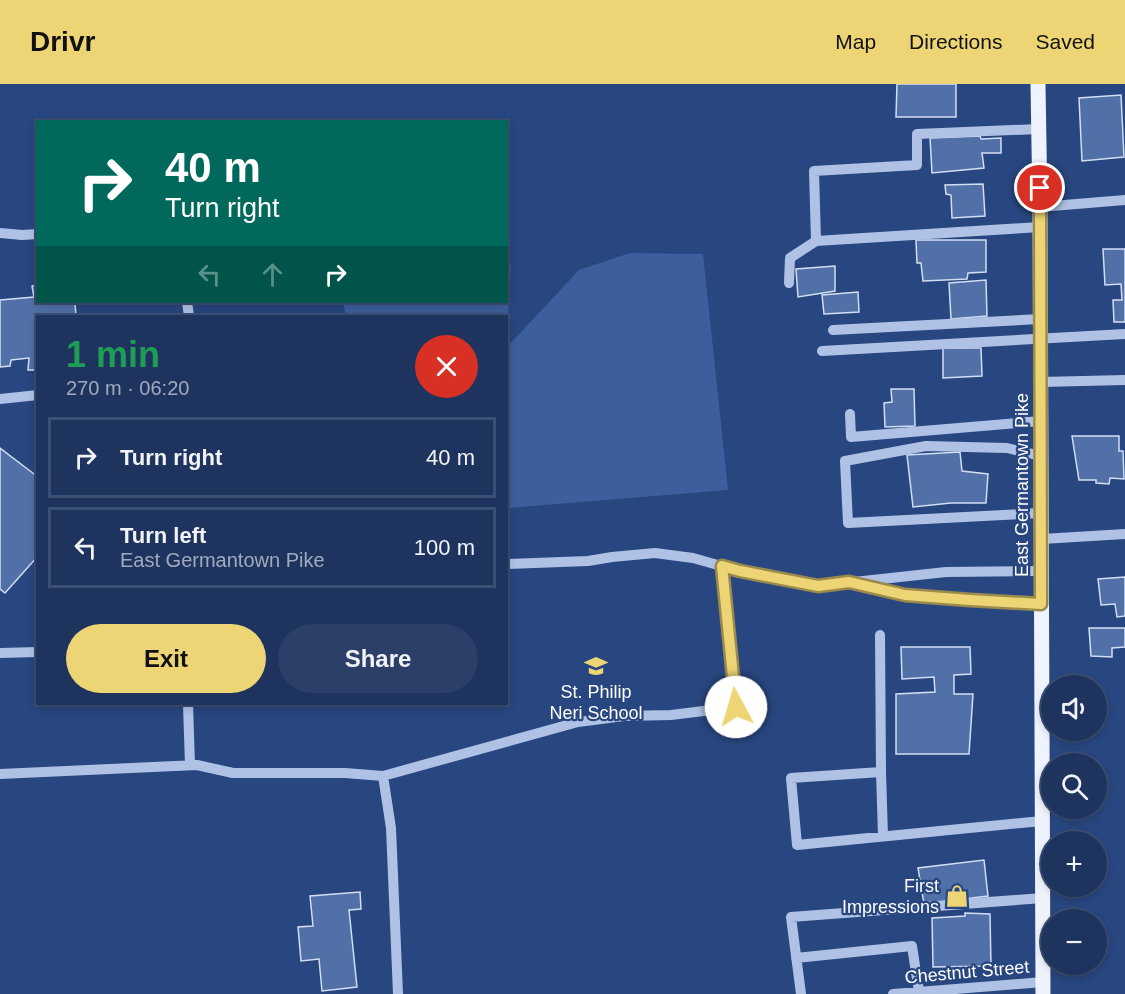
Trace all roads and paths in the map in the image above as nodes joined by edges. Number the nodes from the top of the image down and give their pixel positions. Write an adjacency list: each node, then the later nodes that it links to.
1 (1038, 84): 2 (main road, East Germantown Pike)
2 (1039, 129): 4 (main road, East Germantown Pike); 8 (street)
3 (1125, 200): 4 (street)
4 (1040, 207): 5 (main road, East Germantown Pike)
5 (1040, 227): 8 (street); 10 (main road, East Germantown Pike)
6 (0, 233): 7 (street)
7 (36, 234)
8 (816, 241): 9 (street)
9 (789, 283)
10 (1041, 319): 11 (street); 13 (main road, East Germantown Pike)
11 (833, 330)
12 (1125, 334): 13 (street)
13 (1041, 339): 14 (street); 16 (main road, East Germantown Pike)
14 (822, 351)
15 (1125, 381): 16 (street)
16 (1041, 382): 20 (main road, East Germantown Pike)
17 (36, 395): 18 (street)
18 (0, 399)
19 (850, 414): 20 (street)
20 (1041, 421): 21 (main road, East Germantown Pike)
21 (1041, 456): 22 (main road, East Germantown Pike); 22 (street)
22 (1041, 513): 24 (main road, East Germantown Pike)
23 (1125, 534): 24 (street)
24 (1041, 539): 27 (main road, East Germantown Pike)
25 (508, 564): 26 (street)
26 (722, 566): 28 (street); 37 (street)
27 (1042, 571): 28 (street); 29 (main road, East Germantown Pike)
28 (849, 582): 29 (street)
29 (1041, 604): 38 (main road, East Germantown Pike)
30 (880, 635): 35 (street)
31 (36, 652): 32 (street)
32 (0, 653)
33 (188, 705): 34 (street)
34 (190, 765): 36 (street); 37 (street)
35 (881, 772): 39 (street); 39 (street)
36 (0, 774)
37 (383, 776): 44 (street)
38 (1042, 821): 39 (street); 40 (main road, East Germantown Pike)
39 (883, 836)
40 (1043, 898): 41 (street); 42 (main road, East Germantown Pike)
41 (796, 958): 43 (street); 45 (street)
42 (1043, 988): 43 (street, Chestnut Street)
43 (919, 992): 46 (street, Chestnut Street)
44 (399, 994)
45 (801, 994)
46 (893, 994)

